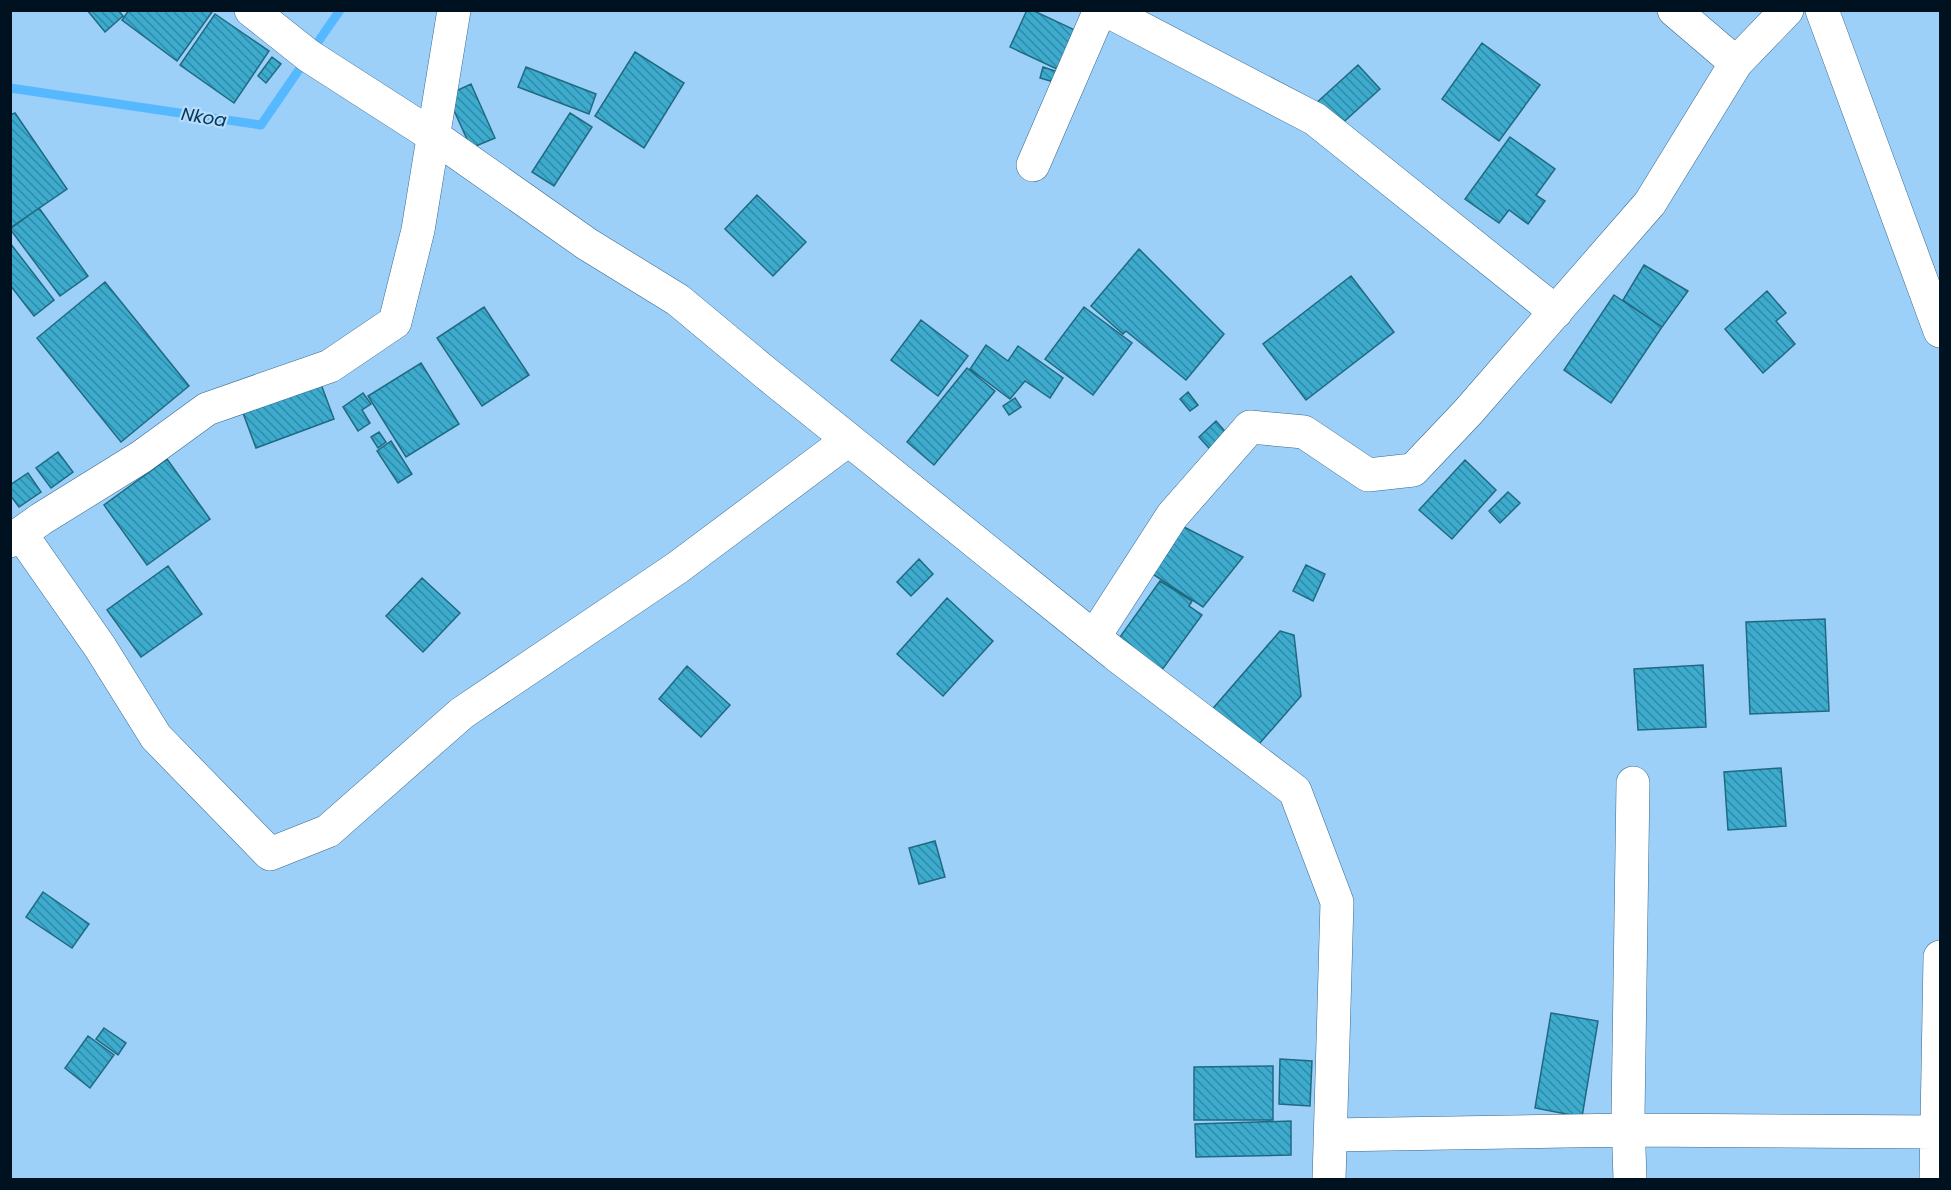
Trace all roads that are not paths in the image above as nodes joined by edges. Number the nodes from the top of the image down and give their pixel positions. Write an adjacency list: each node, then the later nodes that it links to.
1 (251, 10): 9 (street)
2 (454, 10): 9 (street)
3 (1100, 10): 10 (street)
4 (1106, 10): 11 (street)
5 (1674, 10): 8 (street)
6 (1787, 10): 8 (street)
7 (1822, 10): 12 (street)
8 (1736, 63): 11 (street)
9 (435, 137): 13 (street); 14 (street)
10 (1033, 165)
11 (1556, 312): 15 (street)
12 (1941, 331)
13 (848, 440): 14 (street); 15 (street)
14 (16, 538)
15 (1094, 637): 20 (street)
16 (1633, 783): 18 (street)
17 (1941, 957): 19 (street)
18 (1628, 1130): 19 (street); 20 (street); 22 (street)
19 (1937, 1132): 23 (street)
20 (1331, 1135): 21 (street)
21 (1329, 1179)
22 (1630, 1179)
23 (1936, 1179)

